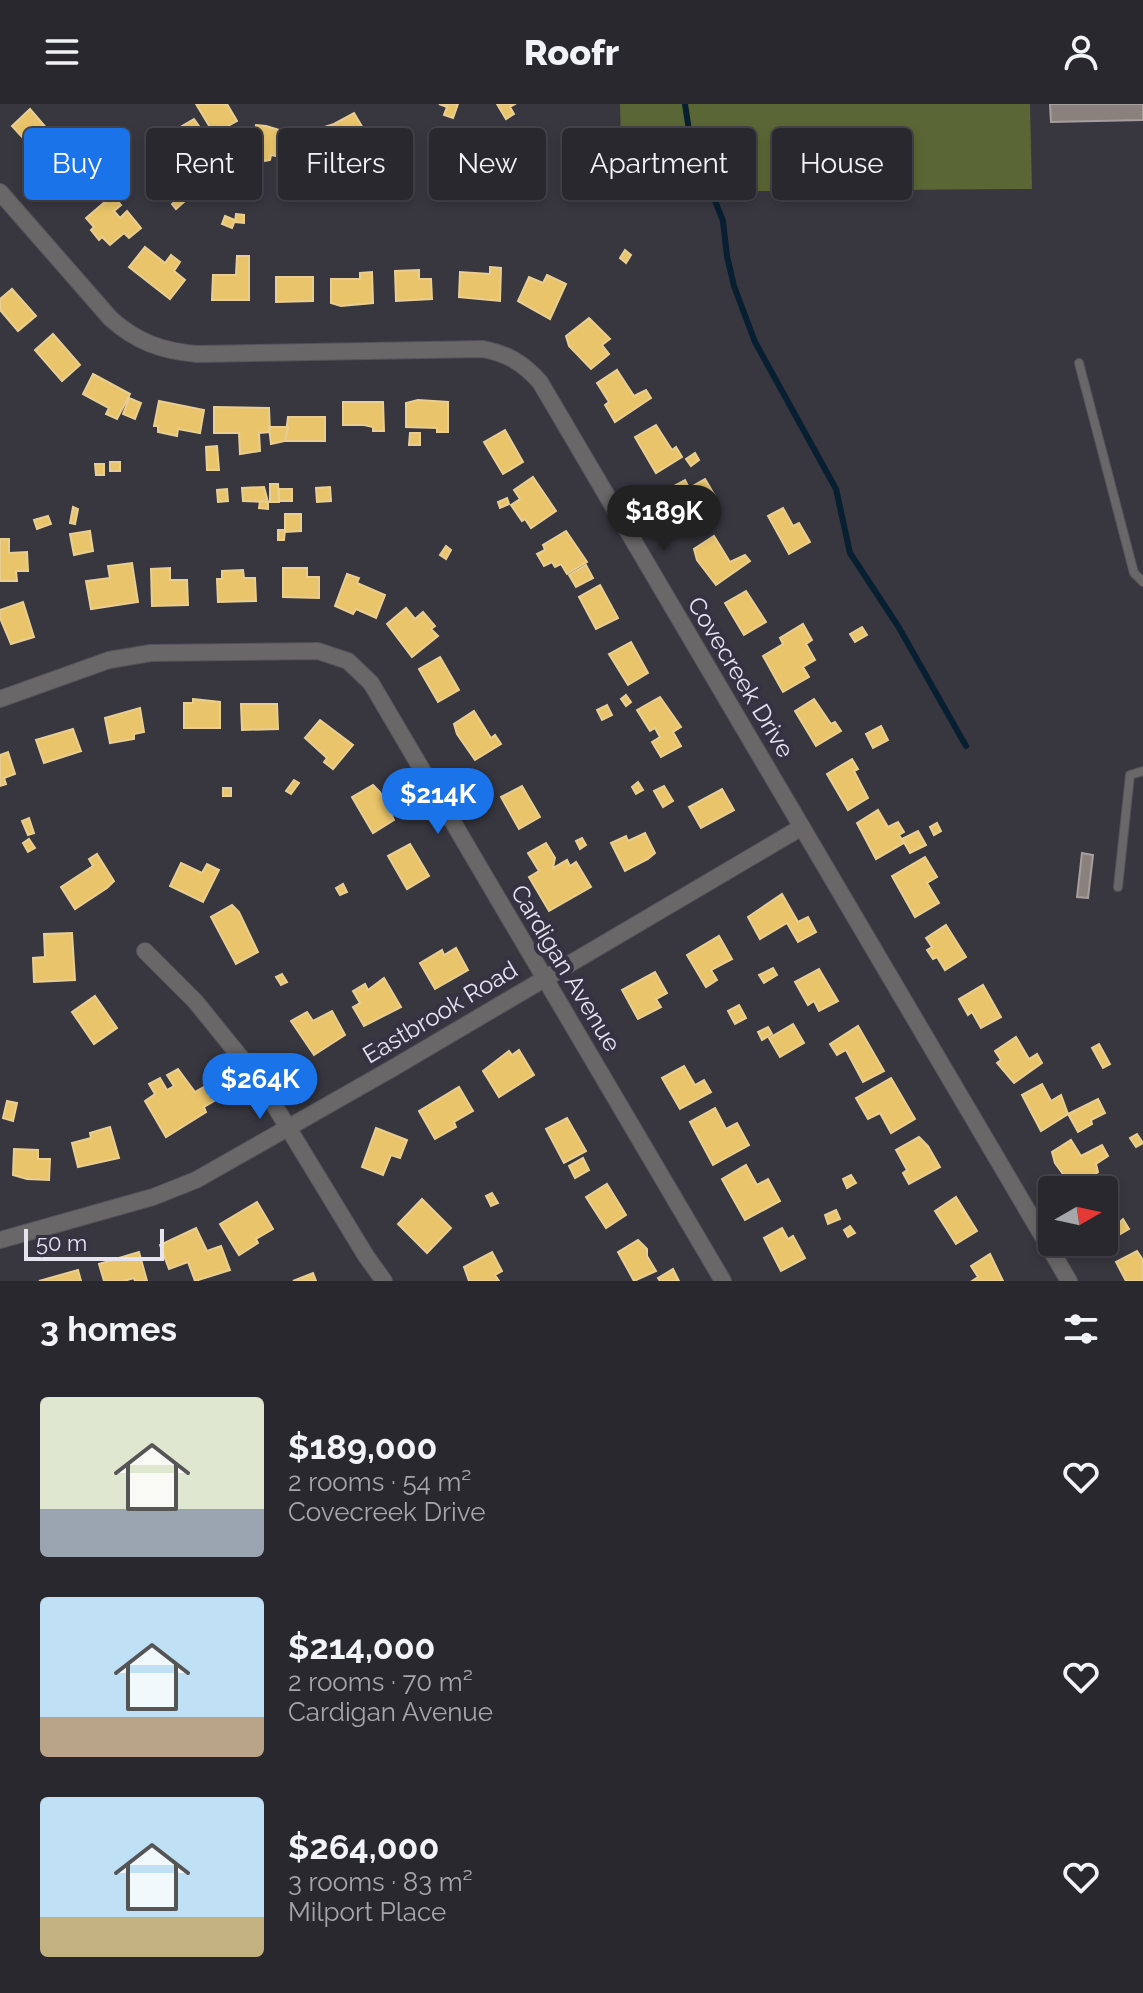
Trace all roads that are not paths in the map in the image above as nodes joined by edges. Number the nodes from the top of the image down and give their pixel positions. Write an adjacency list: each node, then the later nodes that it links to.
1 (0, 192): 6 (street, Covecreek Drive)
2 (1079, 363): 3 (lane)
3 (1143, 582)
4 (0, 699): 9 (street, Cardigan Avenue)
5 (1143, 771): 7 (lane)
6 (802, 827): 9 (street, Eastbrook Road); 14 (street, Covecreek Drive)
7 (1118, 887)
8 (145, 951): 10 (street)
9 (544, 978): 10 (street, Eastbrook Road); 13 (street, Cardigan Avenue)
10 (288, 1128): 11 (street, Eastbrook Road); 12 (street)
11 (0, 1240)
12 (384, 1281)
13 (723, 1281)
14 (1069, 1281)

